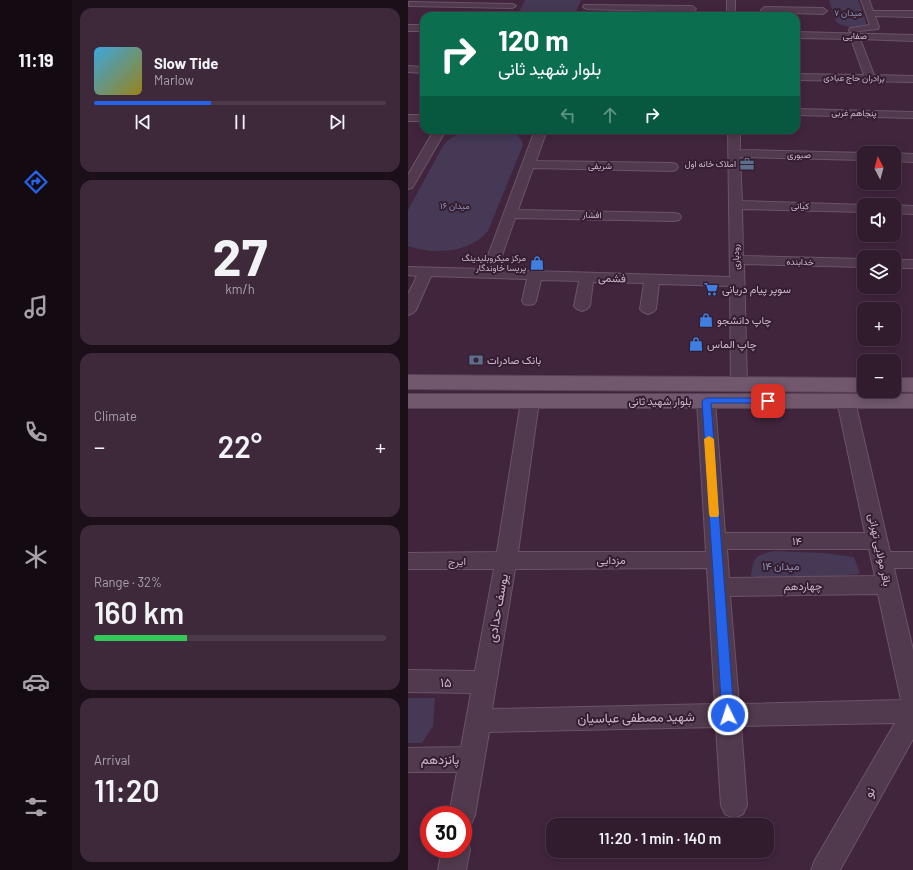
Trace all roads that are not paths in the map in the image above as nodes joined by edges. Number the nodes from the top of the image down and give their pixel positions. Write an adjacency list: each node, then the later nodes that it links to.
1 (731, 0): 11 (street)
2 (820, 0): 9 (street)
3 (865, 0): 12 (street)
4 (514, 3): 6 (street); 10 (street)
5 (588, 3): 7 (street)
6 (412, 4)
7 (692, 9)
8 (765, 10): 9 (street)
9 (823, 10): 14 (street)
10 (509, 12)
11 (731, 12)
12 (870, 13): 13 (street); 15 (street)
13 (913, 14)
14 (826, 24): 15 (street); 19 (street)
15 (875, 27): 21 (street)
16 (408, 28): 17 (street)
17 (420, 28)
18 (800, 35): 19 (street, صفایی)
19 (830, 36): 20 (street, صفایی)
20 (854, 36): 21 (street, صفایی); 26 (street)
21 (880, 37): 22 (street, صفایی)
22 (913, 38)
23 (408, 69): 24 (street)
24 (420, 70)
25 (800, 77): 26 (street, برادران حاج عبادی)
26 (870, 78): 27 (street, برادران حاج عبادی)
27 (913, 79)
28 (800, 112): 29 (street, پنجاهم غربی)
29 (913, 115)
30 (408, 118): 31 (street)
31 (420, 118)
32 (438, 134): 40 (street)
33 (539, 134): 41 (street)
34 (734, 134): 35 (street, رودباری)
35 (734, 153): 36 (street, صبوری); 44 (street, رودباری)
36 (857, 156)
37 (901, 157): 38 (street)
38 (913, 158)
39 (408, 160): 40 (street)
40 (422, 160): 43 (street)
41 (528, 164): 42 (street, شریفی); 48 (street)
42 (672, 167)
43 (408, 185)
44 (735, 205): 45 (street, کیانی); 50 (street, رودباری)
45 (857, 208)
46 (901, 209): 47 (street)
47 (913, 210)
48 (510, 214): 49 (street, افشار); 56 (street)
49 (674, 217)
50 (736, 260): 51 (street, خدابنده); 60 (street, رودباری)
51 (857, 263)
52 (901, 264): 53 (street)
53 (913, 264)
54 (408, 271): 55 (street)
55 (426, 272): 56 (street); 63 (street)
56 (488, 274): 57 (street, فشمی)
57 (535, 275): 58 (street, فشمی); 61 (street)
58 (587, 277): 59 (street, فشمی); 62 (street)
59 (652, 279): 60 (street, فشمی); 64 (street)
60 (737, 282): 66 (street, رودباری)
61 (529, 301)
62 (582, 306)
63 (408, 310)
64 (648, 310)
65 (408, 382): 70 (main road, بلوار شهید ثانی)
66 (739, 385): 67 (main road, بلوار شهید ثانی); 70 (main road, بلوار شهید ثانی)
67 (857, 385)
68 (901, 385): 69 (main road)
69 (913, 385)
70 (480, 392): 72 (main road, بلوار شهید ثانی); 73 (main road, بلوار شهید ثانی)
71 (913, 400): 75 (main road, بلوار شهید ثانی)
72 (408, 401)
73 (530, 401): 74 (main road, بلوار شهید ثانی); 80 (street, یوسف حدادی)
74 (706, 401): 75 (main road, بلوار شهید ثانی); 76 (street)
75 (846, 401): 77 (street, باقر مولایی تهرانی)
76 (716, 551): 77 (street, ۱۴); 80 (street, مزدایی); 82 (street)
77 (880, 551): 78 (street); 81 (street, باقر مولایی تهرانی)
78 (913, 560)
79 (408, 561): 80 (street, ایرج)
80 (506, 561): 84 (street, یوسف حدادی)
81 (887, 585): 82 (street, چهاردهم); 85 (street, باقر مولایی تهرانی)
82 (719, 587): 87 (street)
83 (408, 681): 84 (street, ۱۵)
84 (485, 682): 89 (street, یوسف حدادی)
85 (913, 701)
86 (913, 711): 87 (street, شهید مصطفی عباسیان)
87 (728, 715): 89 (street, شهید مصطفی عباسیان); 92 (street)
88 (913, 715): 96 (street, نو)
89 (478, 721): 90 (street, یوسف حدادی)
90 (472, 759): 91 (street, پانزدهم); 93 (street, یوسف حدادی)
91 (408, 760)
92 (734, 805)
93 (464, 806)
94 (454, 858): 95 (street)
95 (452, 870)
96 (825, 870)

